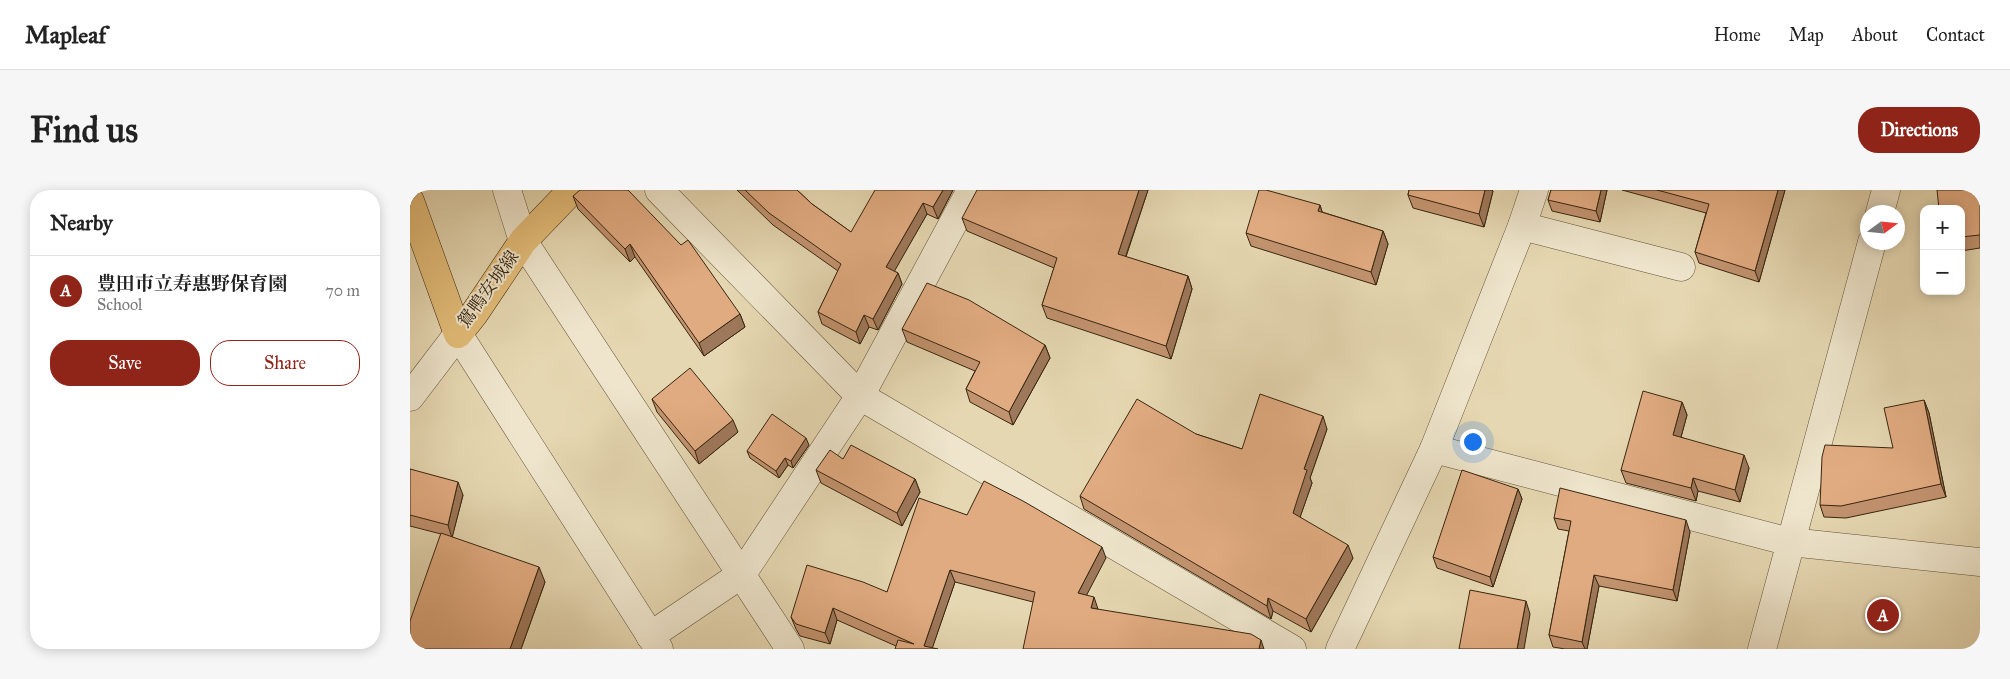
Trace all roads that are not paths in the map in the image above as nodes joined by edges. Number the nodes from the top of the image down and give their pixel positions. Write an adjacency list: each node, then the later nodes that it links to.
1 (507, 190): 10 (street)
2 (572, 190): 10 (main road, 鴛鴨安城線)
3 (659, 190): 14 (street)
4 (971, 190): 14 (street)
5 (1534, 190): 9 (street)
6 (1886, 190): 8 (street)
7 (410, 201): 13 (main road, 鴛鴨安城線)
8 (1882, 205)
9 (1522, 226): 12 (street); 16 (street)
10 (519, 247): 13 (main road, 鴛鴨安城線); 19 (street)
11 (1870, 250): 17 (street)
12 (1681, 267)
13 (466, 324): 15 (street); 20 (street)
14 (860, 396): 19 (street); 22 (street)
15 (410, 397)
16 (1434, 449): 17 (street); 23 (street)
17 (1790, 542): 18 (street); 24 (street)
18 (1980, 562)
19 (742, 574): 20 (street); 21 (street)
20 (654, 643)
21 (790, 649)
22 (1292, 649)
23 (1340, 649)
24 (1762, 649)

